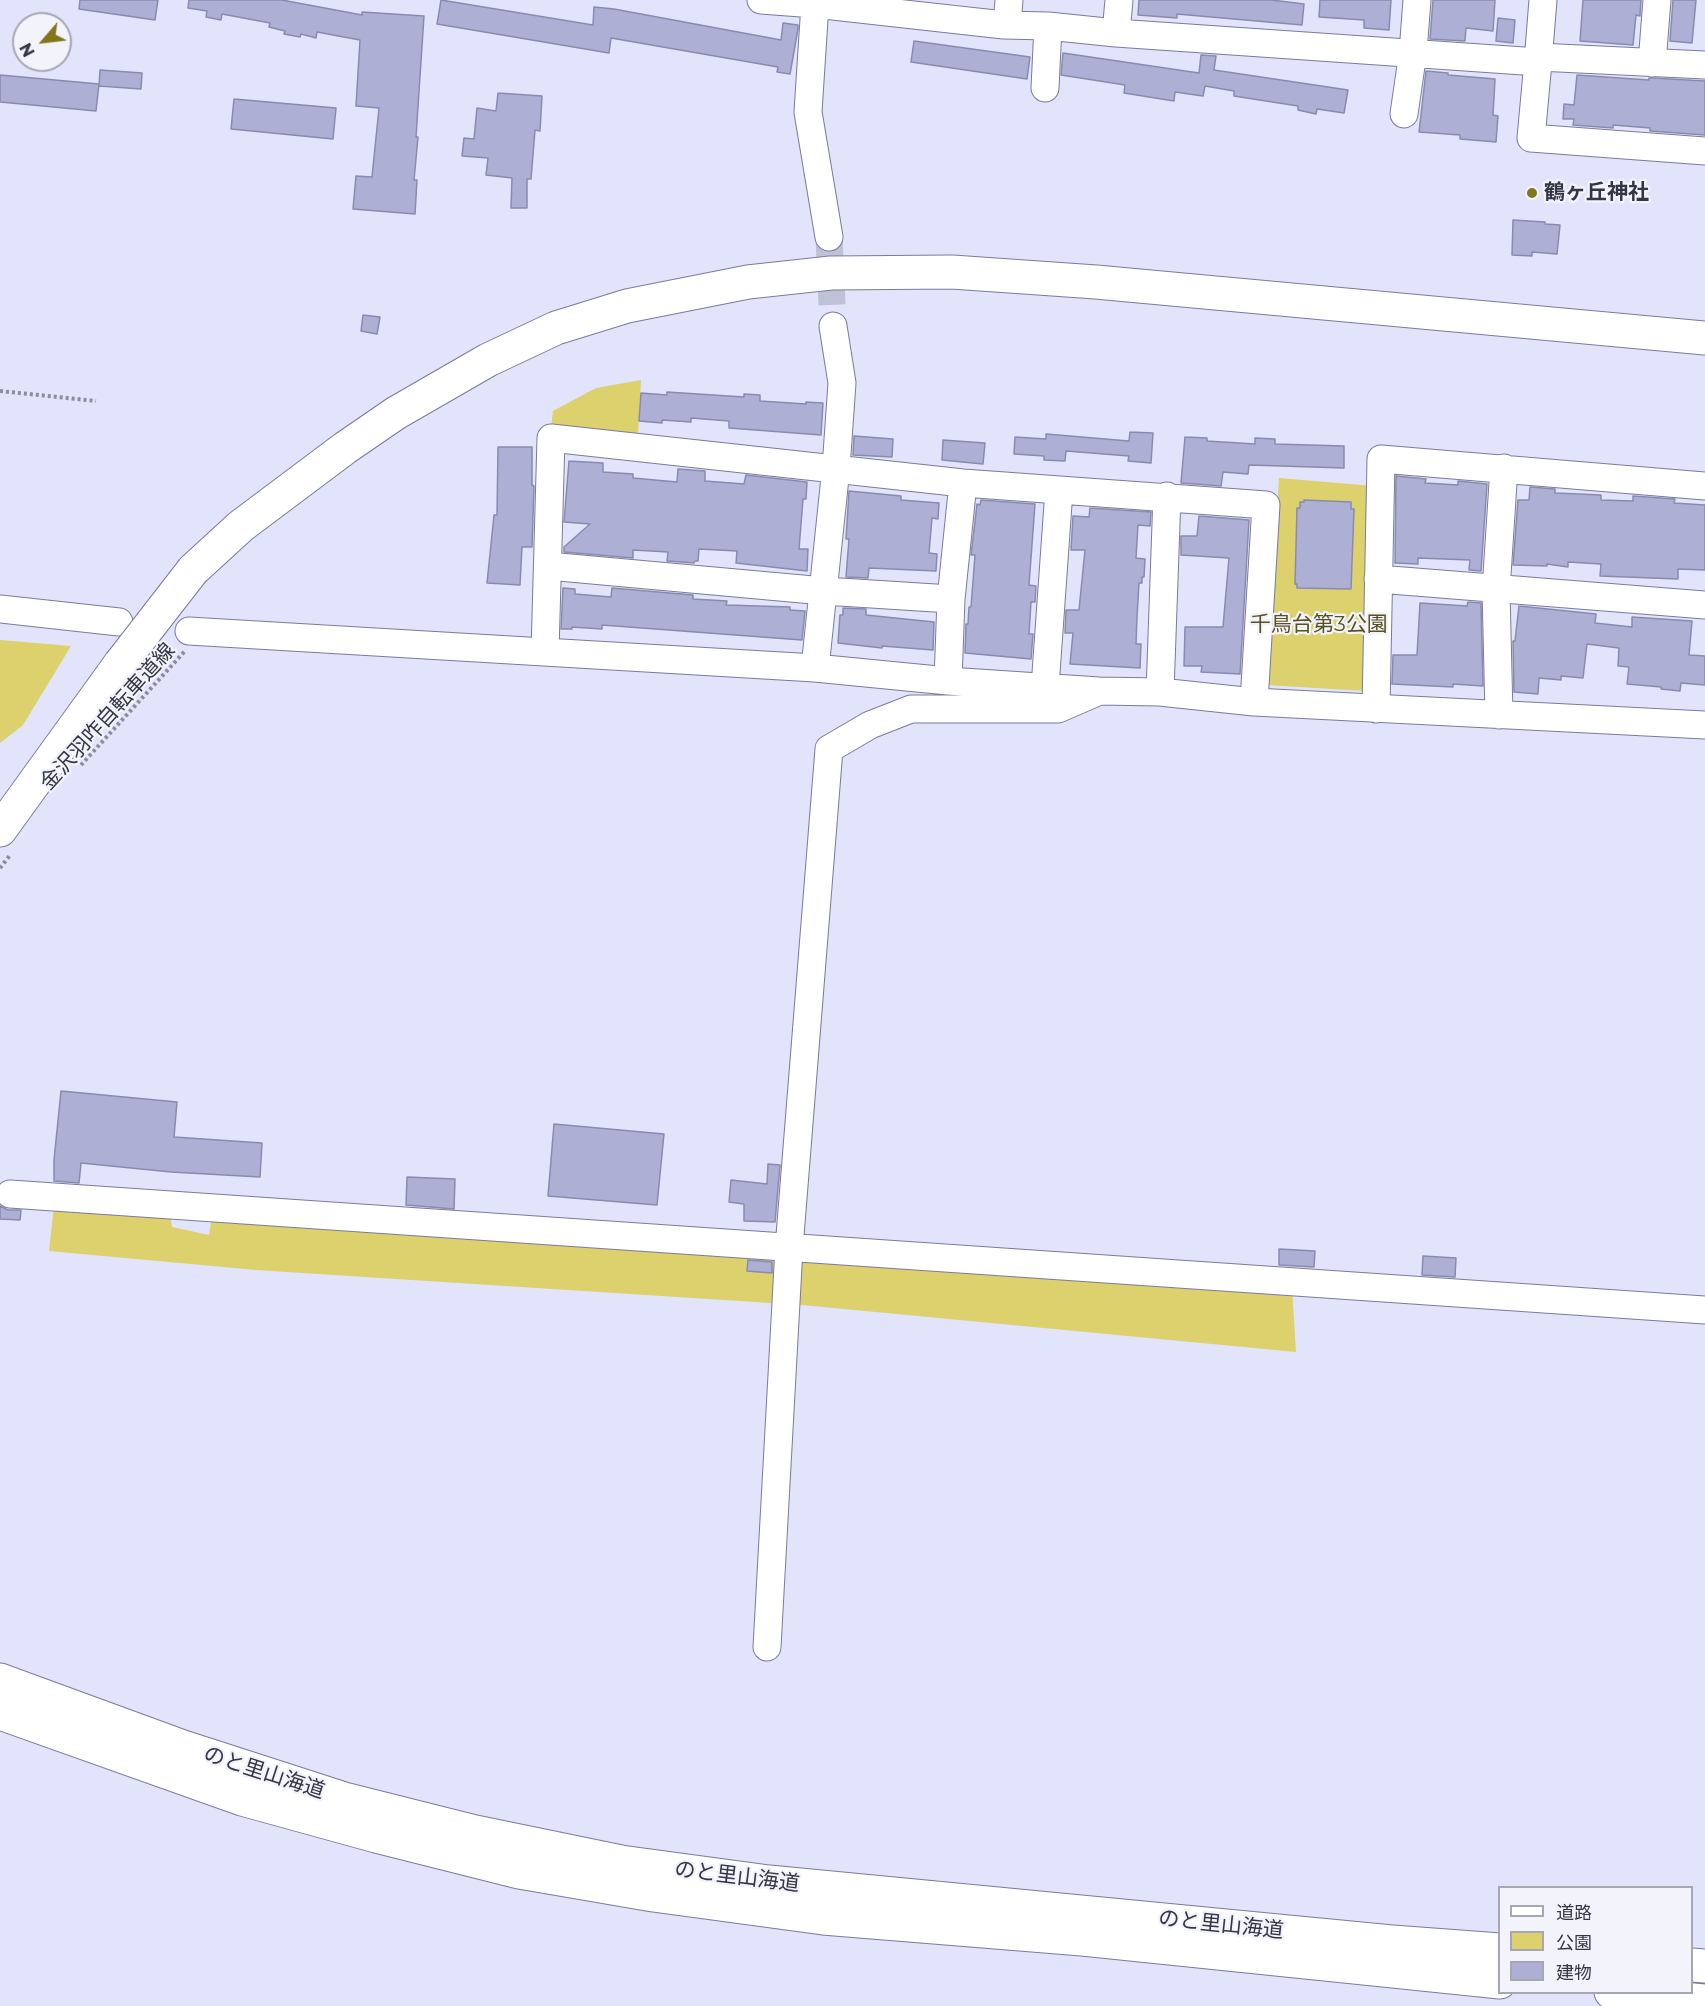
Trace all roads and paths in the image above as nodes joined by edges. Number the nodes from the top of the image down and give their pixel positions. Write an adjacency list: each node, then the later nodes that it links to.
1 (761, 0): 6 (street)
2 (1119, 0): 9 (street)
3 (1417, 0): 10 (street)
4 (1543, 0): 11 (street)
5 (1657, 0): 12 (street)
6 (816, 4): 7 (street); 17 (street)
7 (1008, 13): 8 (street)
8 (1048, 26): 9 (street); 14 (street)
9 (1116, 33): 10 (street)
10 (1413, 52): 11 (street); 15 (street)
11 (1538, 60): 12 (street); 16 (street)
12 (1652, 63): 13 (street)
13 (1705, 64)
14 (1045, 88)
15 (1404, 114)
16 (1705, 151)
17 (829, 237)
18 (833, 326): 22 (street)
19 (1705, 338): 48 (highway, bridge)
20 (0, 391): 21 (path)
21 (96, 401)
22 (836, 468): 24 (street); 28 (street); 31 (street)
23 (1504, 468): 25 (street); 29 (street); 30 (street)
24 (963, 483): 26 (street); 32 (street)
25 (1705, 486)
26 (1059, 490): 27 (street); 40 (street)
27 (1167, 496): 42 (street); 43 (street)
28 (548, 566): 31 (street); 37 (street)
29 (1378, 579): 30 (street); 44 (street)
30 (1496, 590): 33 (street); 45 (street)
31 (824, 591): 32 (street); 38 (street)
32 (951, 599): 39 (street)
33 (1705, 605)
34 (0, 609): 35 (street)
35 (119, 622)
36 (188, 640): 37 (street); 47 (path, 金沢羽咋自転車道線)
37 (545, 652): 38 (street)
38 (815, 669): 39 (street)
39 (948, 681): 40 (street)
40 (1045, 687): 41 (street)
41 (1099, 691): 42 (street); 51 (street)
42 (1160, 692): 43 (street)
43 (1254, 702): 44 (street)
44 (1376, 709): 45 (street)
45 (1499, 715): 46 (street)
46 (1705, 724)
47 (80, 766)
48 (7, 840): 49 (path)
49 (0, 868)
50 (10, 1194): 51 (street)
51 (789, 1248): 52 (street); 53 (street)
52 (1705, 1310)
53 (767, 1647)
54 (0, 1680): 56 (highway, のと里山海道)
55 (0, 1713): 57 (highway, のと里山海道)
56 (1498, 1950)
57 (1498, 1983)
58 (1632, 1994): 59 (highway)
59 (1705, 2001)

